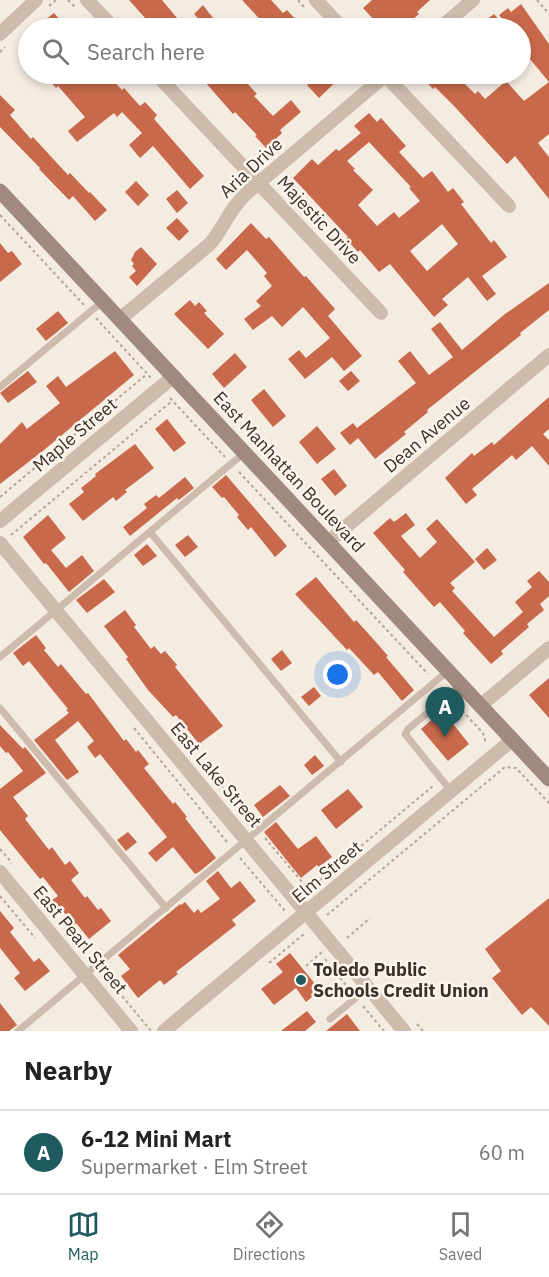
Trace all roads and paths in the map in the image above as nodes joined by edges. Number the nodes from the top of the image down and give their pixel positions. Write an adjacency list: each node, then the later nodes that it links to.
1 (36, 0): 10 (street)
2 (87, 0): 7 (street)
3 (316, 0): 8 (street)
4 (473, 0): 9 (street)
5 (537, 0): 6 (path)
6 (549, 14)
7 (104, 18)
8 (333, 18)
9 (452, 18)
10 (0, 34)
11 (166, 84): 14 (street, Majestic Drive)
12 (373, 84): 14 (street, Aria Drive)
13 (394, 84): 16 (street)
14 (259, 182): 20 (street, Majestic Drive); 21 (street, Aria Drive)
15 (0, 191): 18 (main road, East Manhattan Boulevard)
16 (508, 206)
17 (0, 215): 19 (path)
18 (103, 301): 19 (lane); 21 (main road, East Manhattan Boulevard)
19 (90, 312): 23 (path); 25 (lane)
20 (381, 313)
21 (120, 319): 24 (main road, East Manhattan Boulevard)
22 (549, 355): 33 (street, Dean Avenue)
23 (147, 374): 26 (path); 30 (path)
24 (174, 376): 26 (street, Maple Street); 28 (main road, East Manhattan Boulevard)
25 (0, 387)
26 (160, 388): 27 (path); 31 (street, Maple Street)
27 (172, 400): 29 (path); 34 (path)
28 (244, 453): 29 (lane); 33 (main road, East Manhattan Boulevard)
29 (232, 463): 32 (lane); 39 (path)
30 (0, 497)
31 (0, 521)
32 (150, 532): 35 (lane); 47 (lane)
33 (328, 542): 38 (main road, East Manhattan Boulevard)
34 (0, 543): 35 (street, East Lake Street)
35 (56, 611): 37 (lane); 52 (street, East Lake Street)
36 (549, 648): 42 (street)
37 (0, 657)
38 (448, 671): 39 (lane); 40 (main road, East Manhattan Boulevard)
39 (435, 682): 47 (lane)
40 (461, 685): 41 (lane); 42 (main road, East Manhattan Boulevard)
41 (448, 696): 46 (path); 49 (lane)
42 (480, 706): 45 (main road, East Manhattan Boulevard)
43 (0, 708): 56 (lane)
44 (128, 722): 53 (path)
45 (512, 740): 48 (main road, East Manhattan Boulevard); 50 (street, Elm Street)
46 (484, 744)
47 (341, 762): 52 (lane)
48 (549, 779)
49 (441, 780): 50 (lane); 55 (path)
50 (451, 791): 58 (street, Elm Street)
51 (549, 803): 61 (path)
52 (247, 841): 53 (lane); 55 (street, East Lake Street)
53 (235, 851): 56 (lane); 57 (path)
54 (0, 872): 68 (street, East Pearl Street)
55 (296, 900): 57 (path); 58 (street, East Lake Street)
56 (166, 908): 68 (lane)
57 (284, 910): 60 (path)
58 (306, 912): 60 (street, Elm Street); 61 (street, East Lake Street)
59 (370, 918): 64 (path)
60 (294, 923): 62 (path); 74 (street, Elm Street)
61 (316, 924): 62 (path); 64 (street, East Lake Street)
62 (304, 934): 63 (path)
63 (309, 940)
64 (334, 946): 66 (path); 69 (street, East Lake Street)
65 (315, 947): 66 (path)
66 (320, 954): 67 (path); 70 (path)
67 (306, 966)
68 (85, 975): 72 (lane); 73 (street, East Pearl Street)
69 (368, 988): 70 (lane); 76 (street, East Lake Street)
70 (356, 998): 71 (lane); 75 (path)
71 (330, 1019)
72 (18, 1031)
73 (131, 1031)
74 (164, 1031)
75 (384, 1031)
76 (404, 1031)

